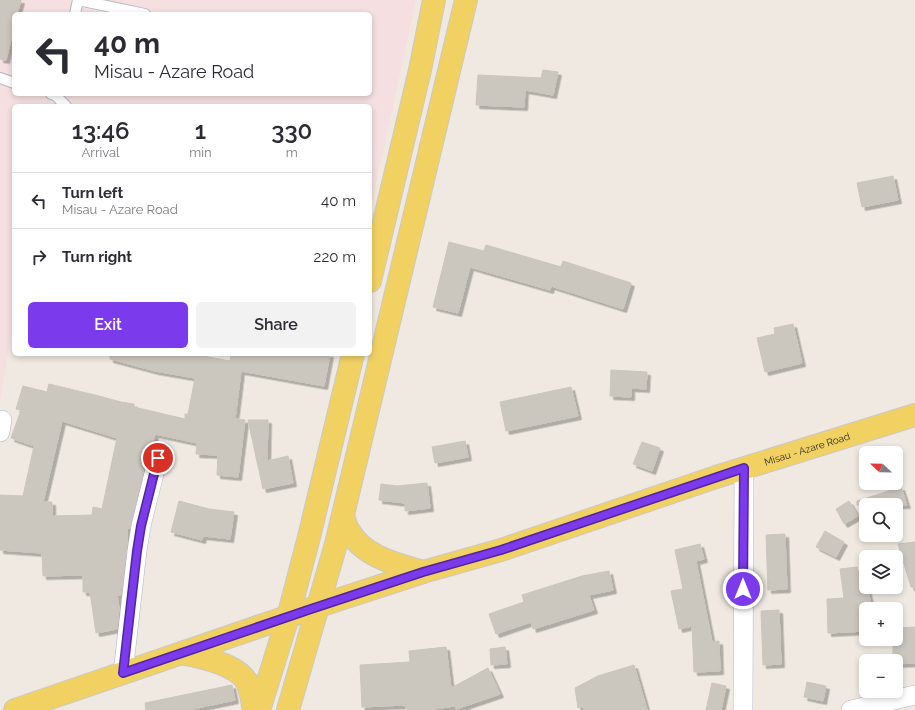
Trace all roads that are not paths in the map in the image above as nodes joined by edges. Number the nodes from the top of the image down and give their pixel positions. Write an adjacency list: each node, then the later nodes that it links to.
1 (78, 0): 4 (lane); 5 (lane)
2 (434, 0): 10 (main road)
3 (466, 0): 15 (main road)
4 (75, 12)
5 (135, 12)
6 (0, 78): 7 (lane)
7 (12, 82)
8 (56, 96): 9 (lane)
9 (64, 104)
10 (372, 273)
11 (353, 356): 18 (main road)
12 (915, 415): 14 (main road, Misau - Azare Road)
13 (158, 458): 20 (street)
14 (744, 468): 16 (main road, Misau - Azare Road); 27 (street)
15 (343, 516): 16 (main road); 17 (main road)
16 (423, 572): 17 (main road, Misau - Azare Road)
17 (319, 606): 18 (main road, Misau - Azare Road); 26 (main road)
18 (288, 617): 19 (main road, Misau - Azare Road); 25 (main road)
19 (182, 653): 20 (main road, Misau - Azare Road); 24 (main road)
20 (123, 673): 22 (main road, Misau - Azare Road)
21 (915, 695): 28 (street)
22 (52, 704): 23 (main road, Misau - Azare Road)
23 (15, 710)
24 (254, 710)
25 (259, 710)
26 (288, 710)
27 (743, 710)
28 (851, 710)

